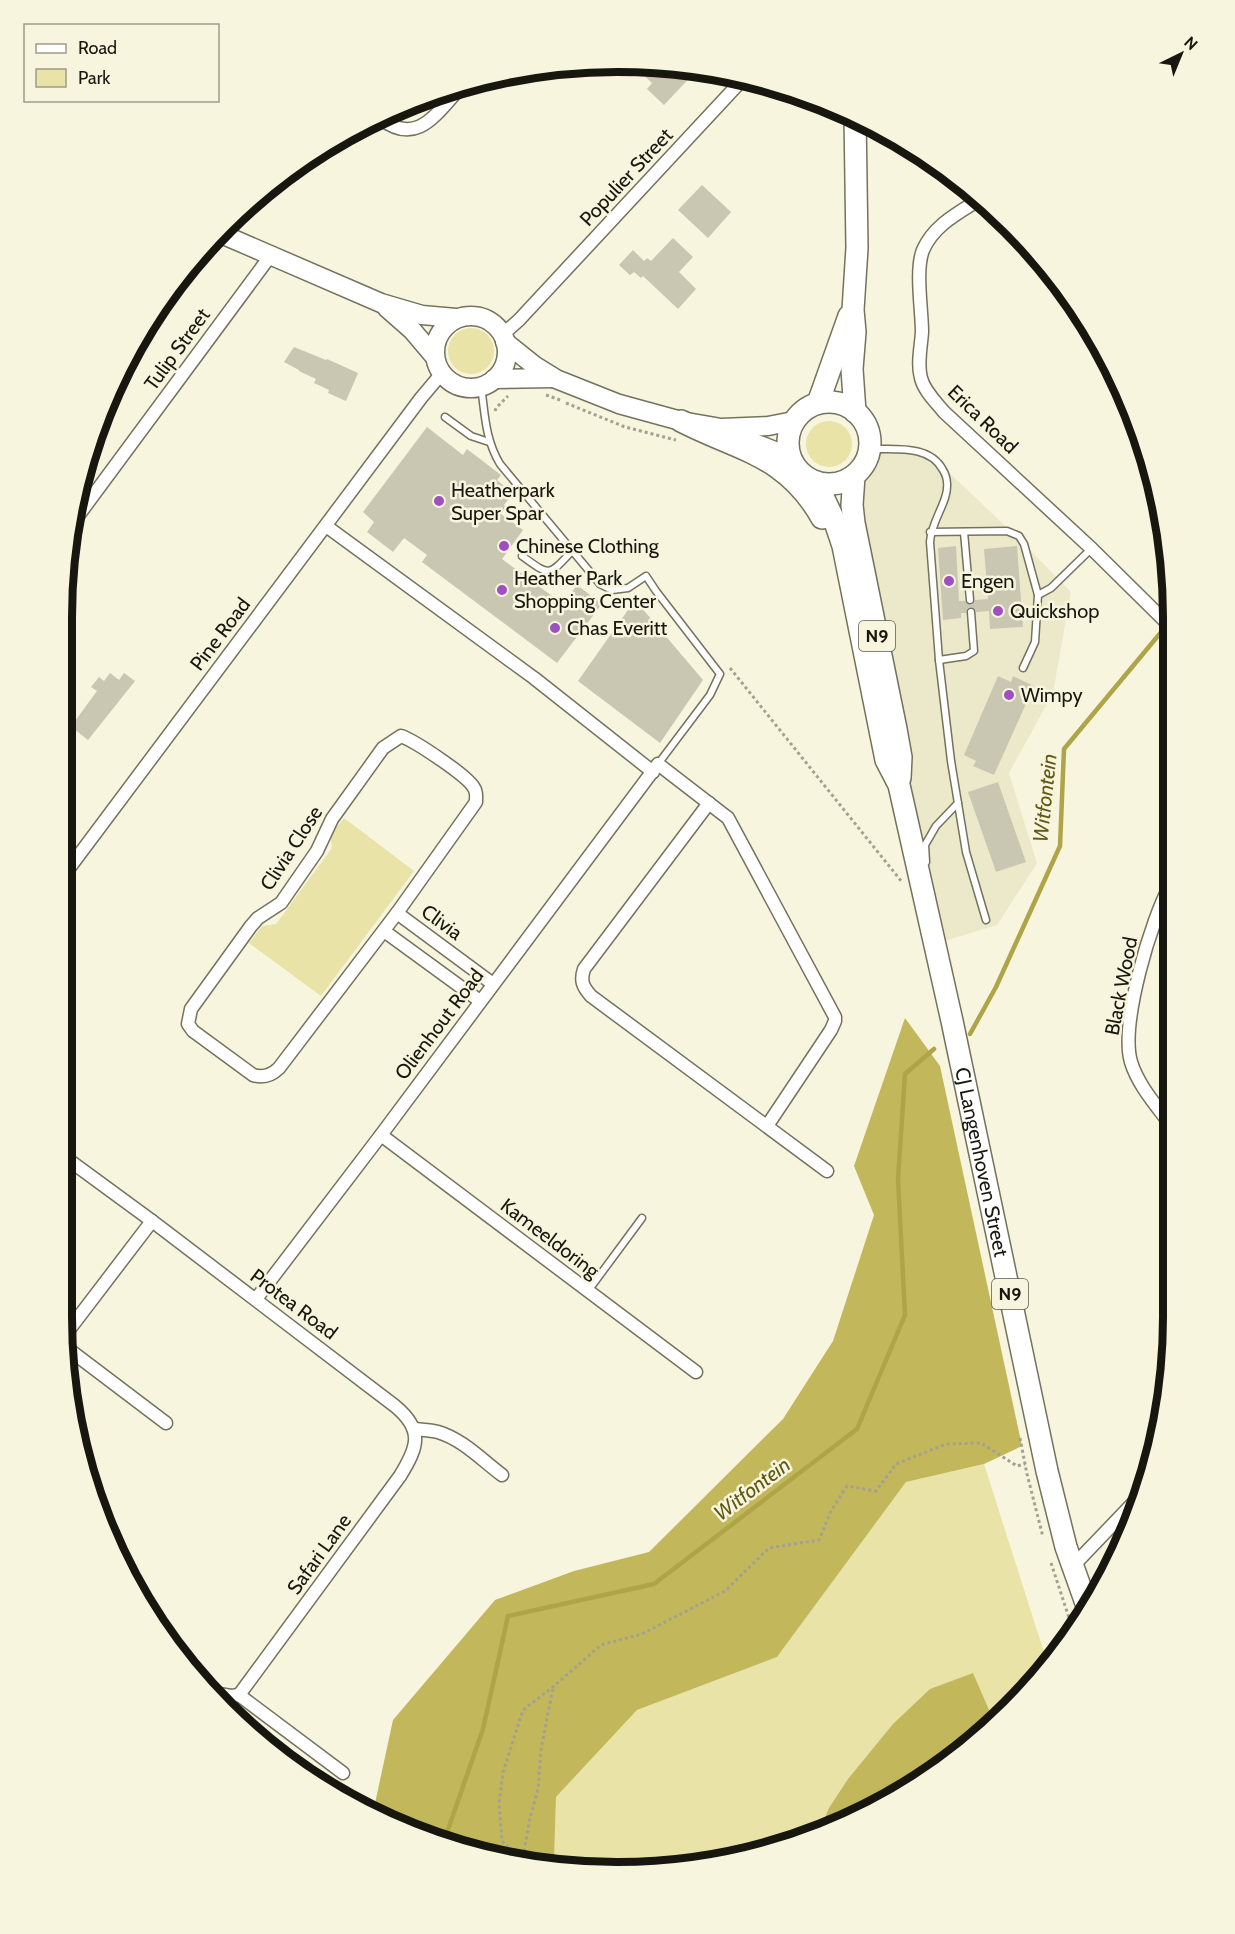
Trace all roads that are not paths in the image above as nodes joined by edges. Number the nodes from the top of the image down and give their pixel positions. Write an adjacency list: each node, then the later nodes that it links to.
1 (737, 85): 11 (street, Populier Street)
2 (450, 99): 3 (street)
3 (387, 123)
4 (855, 126): 9 (highway)
5 (973, 204): 31 (street, Erica Road)
6 (228, 237): 7 (main road)
7 (271, 255): 8 (main road); 27 (street, Tulip Street)
8 (381, 303): 10 (main road); 12 (main road)
9 (853, 310): 16 (highway); 17 (highway)
10 (456, 318): 11 (main road); 12 (main road)
11 (504, 338): 14 (main road); 15 (main road)
12 (434, 356): 13 (main road)
13 (442, 373): 15 (main road); 28 (street, Pine Road)
14 (556, 379): 15 (main road); 21 (main road)
15 (488, 383): 22 (lane)
16 (818, 403): 17 (highway); 19 (highway)
17 (855, 412): 23 (highway)
18 (445, 417): 22 (lane)
19 (794, 421): 20 (main road); 24 (highway)
20 (721, 428): 21 (main road); 24 (main road)
21 (681, 431): 34 (highway)
22 (489, 442): 32 (lane)
23 (869, 449): 25 (highway, N9); 29 (lane)
24 (790, 458): 26 (highway, N9)
25 (854, 476): 26 (highway); 42 (highway, CJ Langenhoven Street / N9)
26 (816, 483): 34 (highway, CJ Langenhoven Street / N9)
27 (82, 510)
28 (326, 525): 41 (street); 45 (street, Pine Road)
29 (930, 532): 30 (lane); 39 (lane)
30 (964, 532): 35 (lane); 36 (lane)
31 (1092, 549): 35 (lane); 38 (street, Erica Road)
32 (572, 551): 33 (lane); 41 (lane)
33 (522, 556)
34 (852, 587): 42 (highway, CJ Langenhoven Street / N9)
35 (1038, 595): 40 (lane)
36 (970, 600)
37 (971, 612): 39 (lane)
38 (1163, 619)
39 (939, 660): 44 (lane)
40 (1023, 668)
41 (655, 768): 43 (street); 53 (street, Olienhout Road)
42 (899, 785): 51 (highway, CJ Langenhoven Street / N9)
43 (709, 803): 56 (street); 56 (street)
44 (958, 803): 46 (lane); 50 (lane)
45 (72, 864)
46 (926, 866)
47 (927, 877): 51 (lane)
48 (1163, 901): 55 (street, Black Wood)
49 (397, 914): 52 (street, Clivia Close); 52 (street, Clivia Close); 53 (street, Clivia)
50 (986, 920)
51 (931, 930): 71 (highway, CJ Langenhoven Street / N9)
52 (384, 931): 54 (street)
53 (493, 984): 54 (street, Olienhout Road)
54 (480, 1001): 57 (street, Olienhout Road)
55 (1163, 1114)
56 (767, 1126): 59 (street)
57 (381, 1135): 62 (street, Kameeldoring); 63 (street, Olienhout Road)
58 (72, 1162): 61 (street, Protea Road)
59 (827, 1171)
60 (642, 1218): 62 (lane)
61 (152, 1221): 63 (street, Protea Road); 64 (street)
62 (588, 1291): 66 (street, Kameeldoring)
63 (256, 1299): 68 (street, Protea Road)
64 (72, 1325)
65 (73, 1353): 67 (street)
66 (696, 1372)
67 (166, 1423)
68 (414, 1429): 69 (street); 74 (street, Safari Lane)
69 (502, 1475)
70 (1127, 1509): 71 (street)
71 (1072, 1567): 72 (highway, CJ Langenhoven Street / N9)
72 (1084, 1599)
73 (225, 1695): 74 (street)
74 (239, 1695): 75 (street)
75 (343, 1773)

